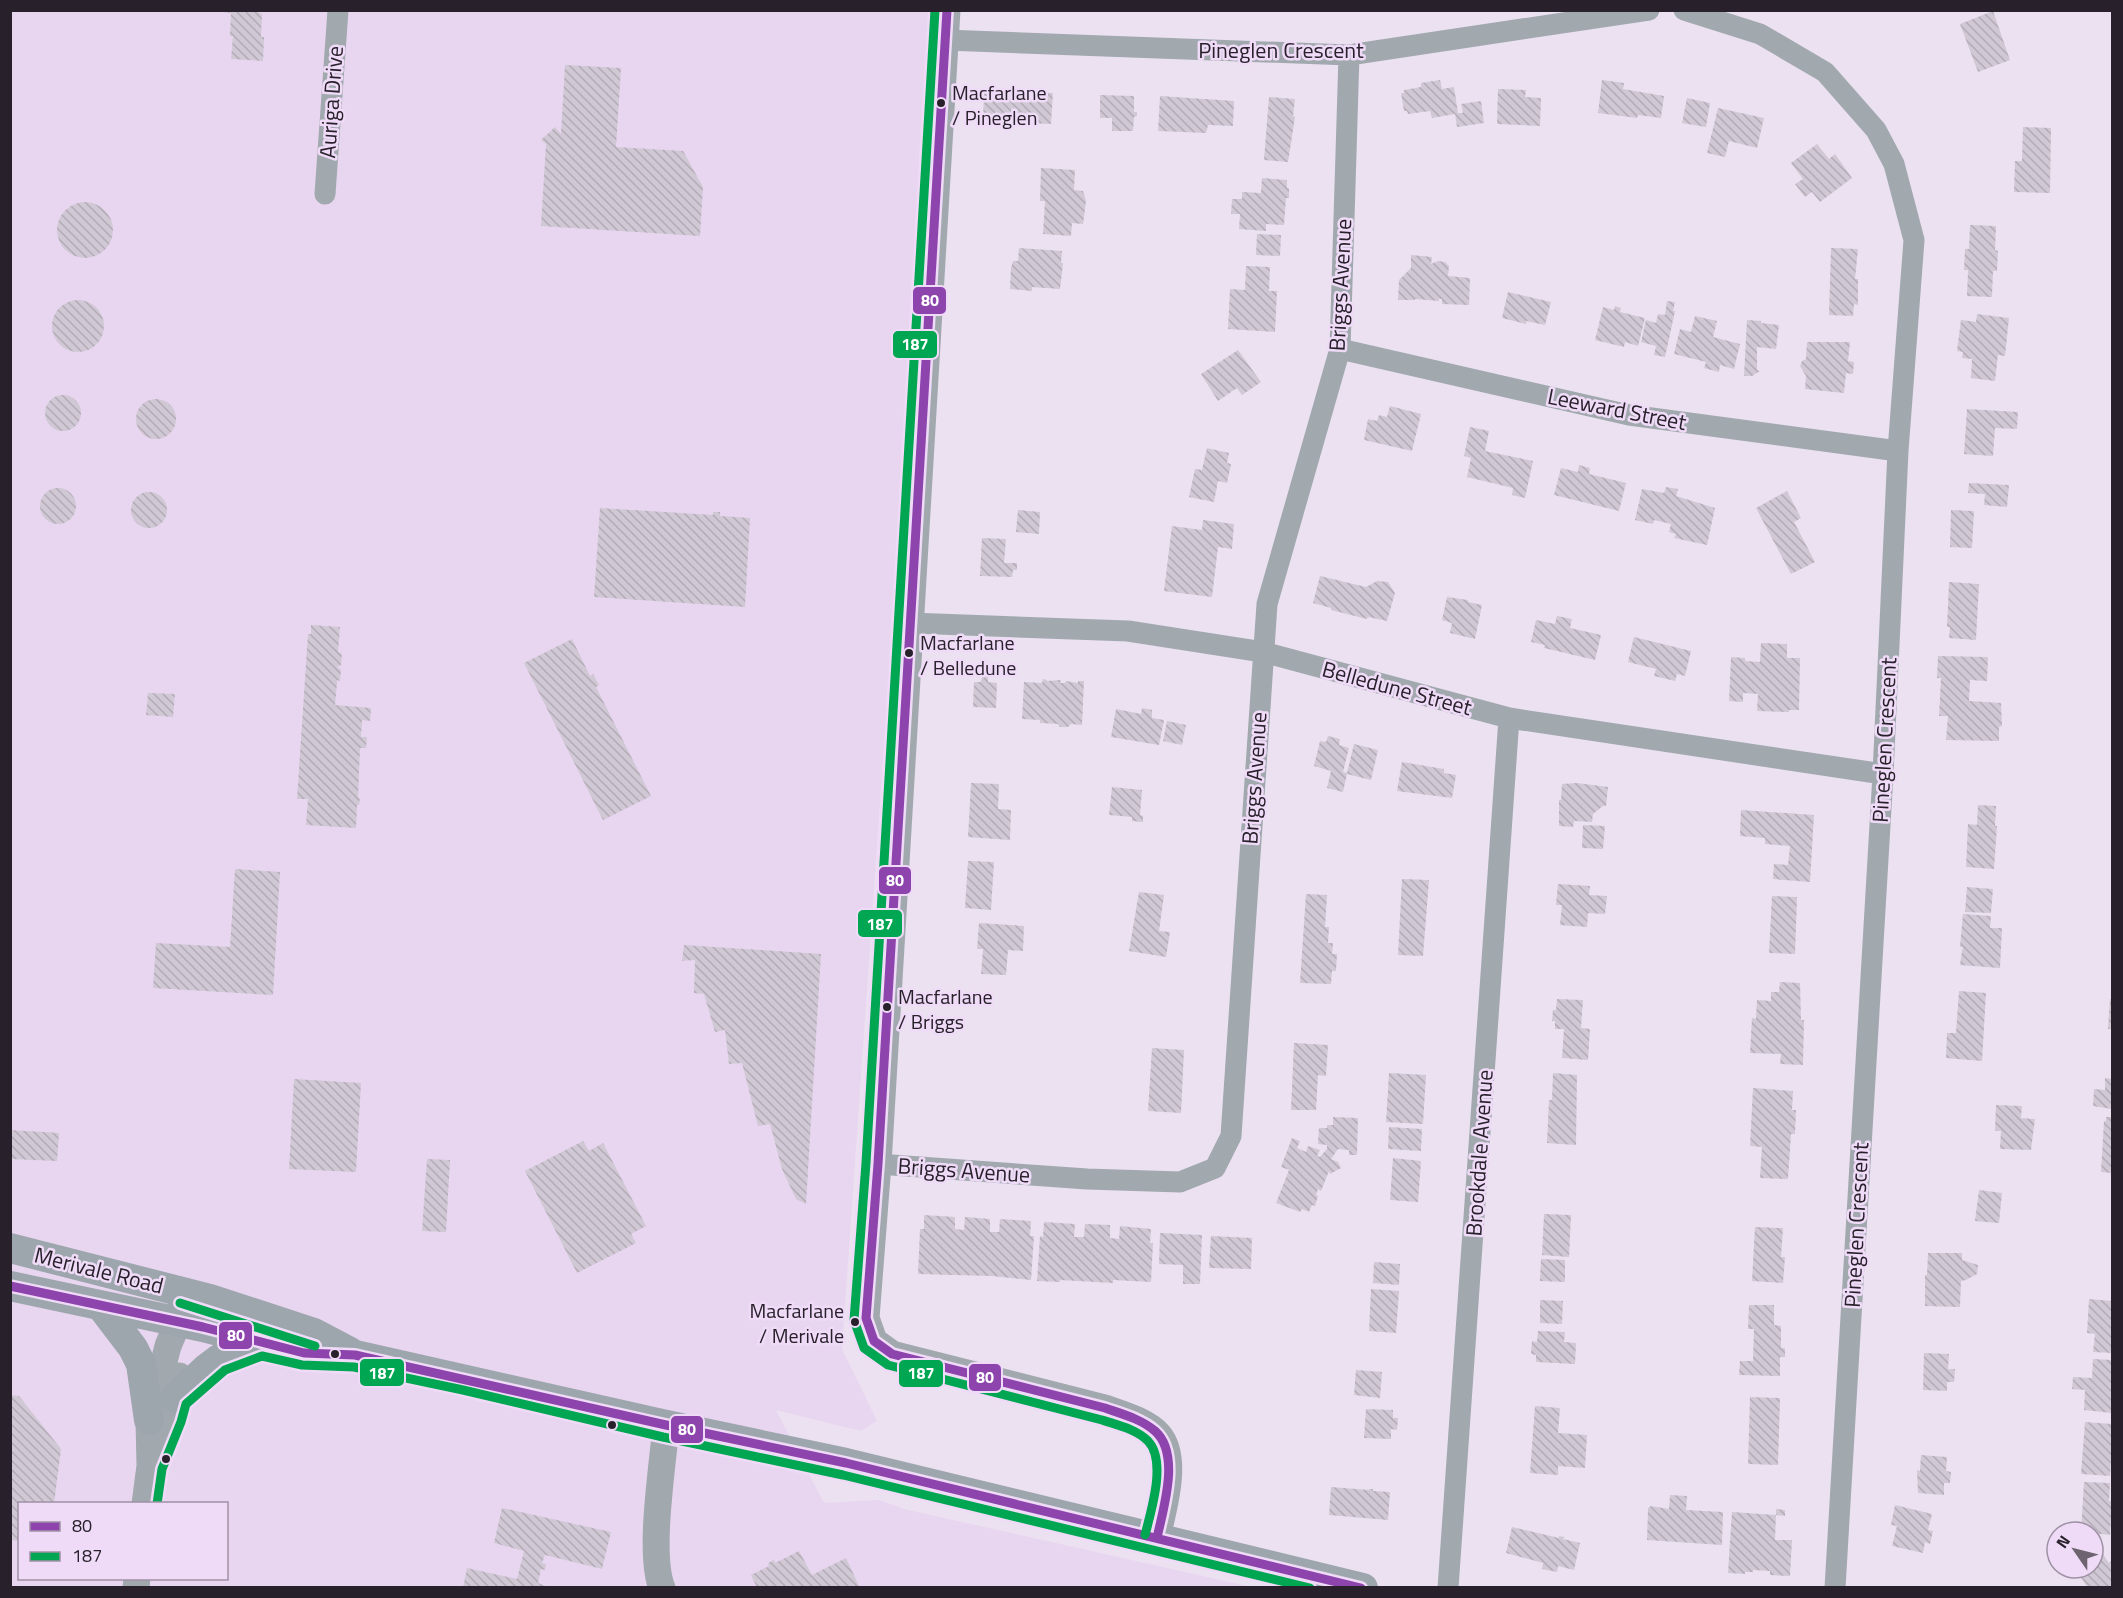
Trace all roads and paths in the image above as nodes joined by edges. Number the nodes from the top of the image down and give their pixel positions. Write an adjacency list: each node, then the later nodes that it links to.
1 (338, 10): 7 (street, Auriga Drive)
2 (947, 10): 5 (street)
3 (1649, 10): 6 (street, Pineglen Crescent)
4 (1684, 10): 9 (street, Pineglen Crescent)
5 (945, 40): 6 (street, Pineglen Crescent); 10 (street)
6 (1349, 55): 8 (street, Briggs Avenue)
7 (325, 194)
8 (1340, 349): 9 (street, Leeward Street); 11 (street, Briggs Avenue)
9 (1898, 451): 13 (street, Pineglen Crescent)
10 (910, 623): 11 (street, Belledune Street); 14 (street)
11 (1263, 652): 12 (street, Belledune Street); 14 (street, Briggs Avenue)
12 (1509, 718): 13 (street, Belledune Street); 30 (street, Brookdale Avenue)
13 (1883, 774): 31 (street, Pineglen Crescent)
14 (878, 1164): 27 (street)
15 (10, 1248): 17 (main road, Merivale Road)
16 (10, 1286): 18 (main road, Merivale Road)
17 (184, 1292): 19 (street); 21 (main road, Merivale Road)
18 (101, 1306): 19 (main road, Merivale Road); 23 (main road)
19 (178, 1322): 20 (main road, Merivale Road); 22 (street); 23 (street)
20 (261, 1343): 21 (main road, Merivale Road); 22 (main road)
21 (355, 1355): 24 (main road, Merivale Road)
22 (175, 1398): 25 (street)
23 (149, 1420): 25 (street)
24 (666, 1425): 27 (main road, Merivale Road); 28 (street)
25 (150, 1466): 26 (street)
26 (145, 1502)
27 (1157, 1538): 29 (main road, Merivale Road)
28 (662, 1587)
29 (1363, 1587)
30 (1448, 1587)
31 (1835, 1587)

